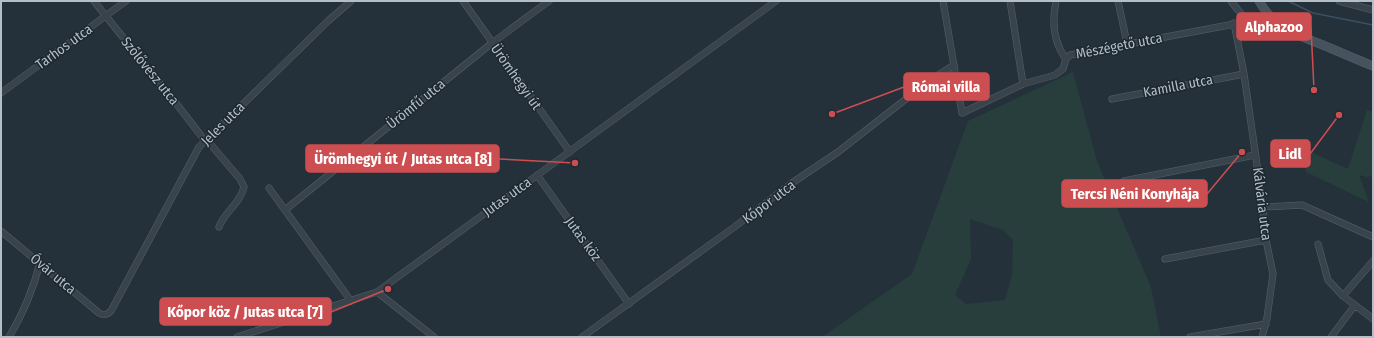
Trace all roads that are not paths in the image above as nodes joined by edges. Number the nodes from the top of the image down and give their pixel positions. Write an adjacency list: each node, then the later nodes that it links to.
1 (94, 1): 16 (street, Szőlővész utca)
2 (126, 1): 16 (street, Tarhos utca)
3 (351, 1): 28 (street, Jeles utca)
4 (463, 1): 19 (street, Ürömhegyi út)
5 (549, 1): 19 (street, Ürömfű utca)
6 (776, 1): 29 (street, Jutas utca)
7 (944, 1): 22 (street)
8 (1010, 1): 25 (street)
9 (1056, 1): 21 (street)
10 (1118, 1): 20 (street)
11 (1231, 1): 17 (street)
12 (1259, 1): 15 (main road)
13 (1339, 1): 14 (street)
14 (1373, 10)
15 (1268, 15): 17 (street, Mészégető utca); 23 (main road)
16 (106, 16): 26 (street, Tarhos utca); 28 (street, Szőlővész utca)
17 (1245, 22): 18 (street, Mészégető utca)
18 (1234, 23): 20 (street, Mészégető utca); 24 (street, Kálvária utca)
19 (492, 43): 29 (street, Ürömhegyi út); 35 (street, Ürömfű utca)
20 (1127, 44): 21 (street, Mészégető utca)
21 (1066, 59): 25 (street, Mészégető utca)
22 (954, 65): 25 (street, Mészégető utca); 47 (street, Kőpor utca)
23 (1373, 66)
24 (1244, 74): 27 (street, Kamilla utca); 30 (street, Kálvária utca)
25 (1023, 84)
26 (1, 93)
27 (1112, 99)
28 (205, 140): 36 (street, Szőlővész utca); 49 (street, Jeles utca)
29 (570, 152): 31 (street, Jutas utca)
30 (1255, 155): 32 (street); 34 (street, Kálvária utca)
31 (537, 175): 44 (street, Jutas utca); 47 (street, Jutas köz)
32 (1124, 181)
33 (269, 188): 35 (street)
34 (1263, 207): 38 (street); 39 (street, Kálvária utca)
35 (285, 210): 46 (street)
36 (219, 227)
37 (1, 231): 43 (street, Óvár utca)
38 (1373, 236)
39 (1266, 240): 41 (street); 51 (street, Kálvária utca)
40 (1318, 244): 45 (street)
41 (1164, 260)
42 (1373, 261): 45 (street)
43 (40, 263): 49 (street, Óvár utca); 52 (street)
44 (377, 292): 46 (street, Jutas utca); 54 (street)
45 (1343, 296): 48 (street)
46 (351, 301): 53 (street, Jutas utca)
47 (629, 304): 55 (street, Kőpor utca)
48 (1355, 305): 50 (street); 58 (street)
49 (105, 315)
50 (1373, 319)
51 (1266, 324): 56 (street); 57 (street, Kálvária utca)
52 (9, 337)
53 (237, 337)
54 (434, 337)
55 (582, 337)
56 (1190, 337)
57 (1262, 337)
58 (1331, 337)

